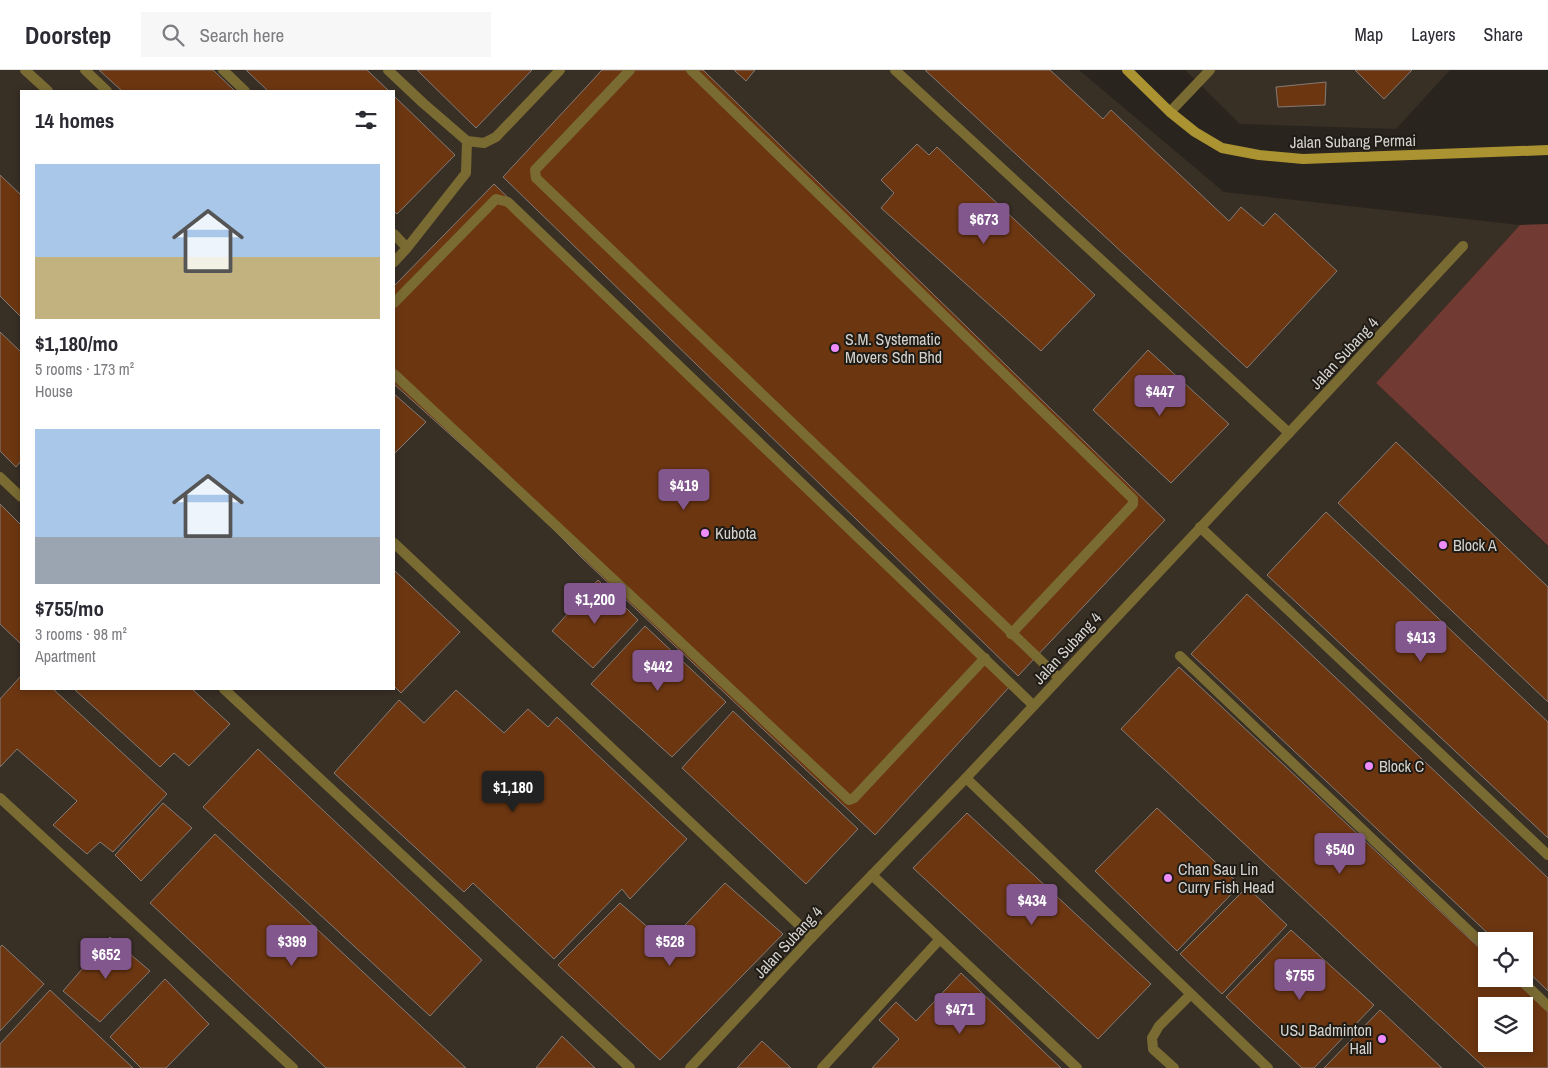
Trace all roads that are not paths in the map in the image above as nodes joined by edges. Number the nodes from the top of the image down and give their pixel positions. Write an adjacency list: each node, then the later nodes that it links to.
1 (25, 70): 11 (street)
2 (85, 70): 12 (street)
3 (223, 70): 13 (street)
4 (388, 70): 15 (street)
5 (630, 70): 28 (street)
6 (691, 70): 28 (street)
7 (895, 70): 23 (street)
8 (1127, 70): 14 (street, Jalan Subang Permai)
9 (1210, 70): 14 (street)
10 (557, 71): 15 (street)
11 (47, 90)
12 (106, 90)
13 (244, 90)
14 (1170, 112): 16 (street, Jalan Subang Permai)
15 (467, 141): 19 (street)
16 (1548, 150)
17 (395, 235): 19 (street)
18 (1463, 246): 23 (street, Jalan Subang 4)
19 (408, 248): 20 (street)
20 (395, 261)
21 (395, 302): 30 (street)
22 (395, 375): 30 (street)
23 (1289, 433): 26 (street, Jalan Subang 4)
24 (0, 477): 25 (street)
25 (20, 496)
26 (1200, 526): 31 (street, Jalan Subang 4); 36 (street)
27 (395, 544): 38 (street)
28 (1011, 634): 31 (street)
29 (1180, 656): 40 (street)
30 (985, 658): 33 (street)
31 (1059, 678): 33 (street, Jalan Subang 4)
32 (225, 690): 45 (street)
33 (1033, 705): 34 (street, Jalan Subang 4)
34 (966, 778): 37 (street, Jalan Subang 4); 42 (street)
35 (0, 798): 44 (street)
36 (1548, 855)
37 (872, 875): 38 (street, Jalan Subang 4); 39 (street)
38 (812, 937): 46 (street, Jalan Subang 4)
39 (940, 939): 47 (street); 48 (street)
40 (1478, 939)
41 (1528, 987): 43 (street)
42 (1190, 995): 49 (street); 50 (street)
43 (1548, 1006)
44 (294, 1068)
45 (630, 1068)
46 (690, 1068)
47 (822, 1068)
48 (1077, 1068)
49 (1174, 1068)
50 (1268, 1068)

